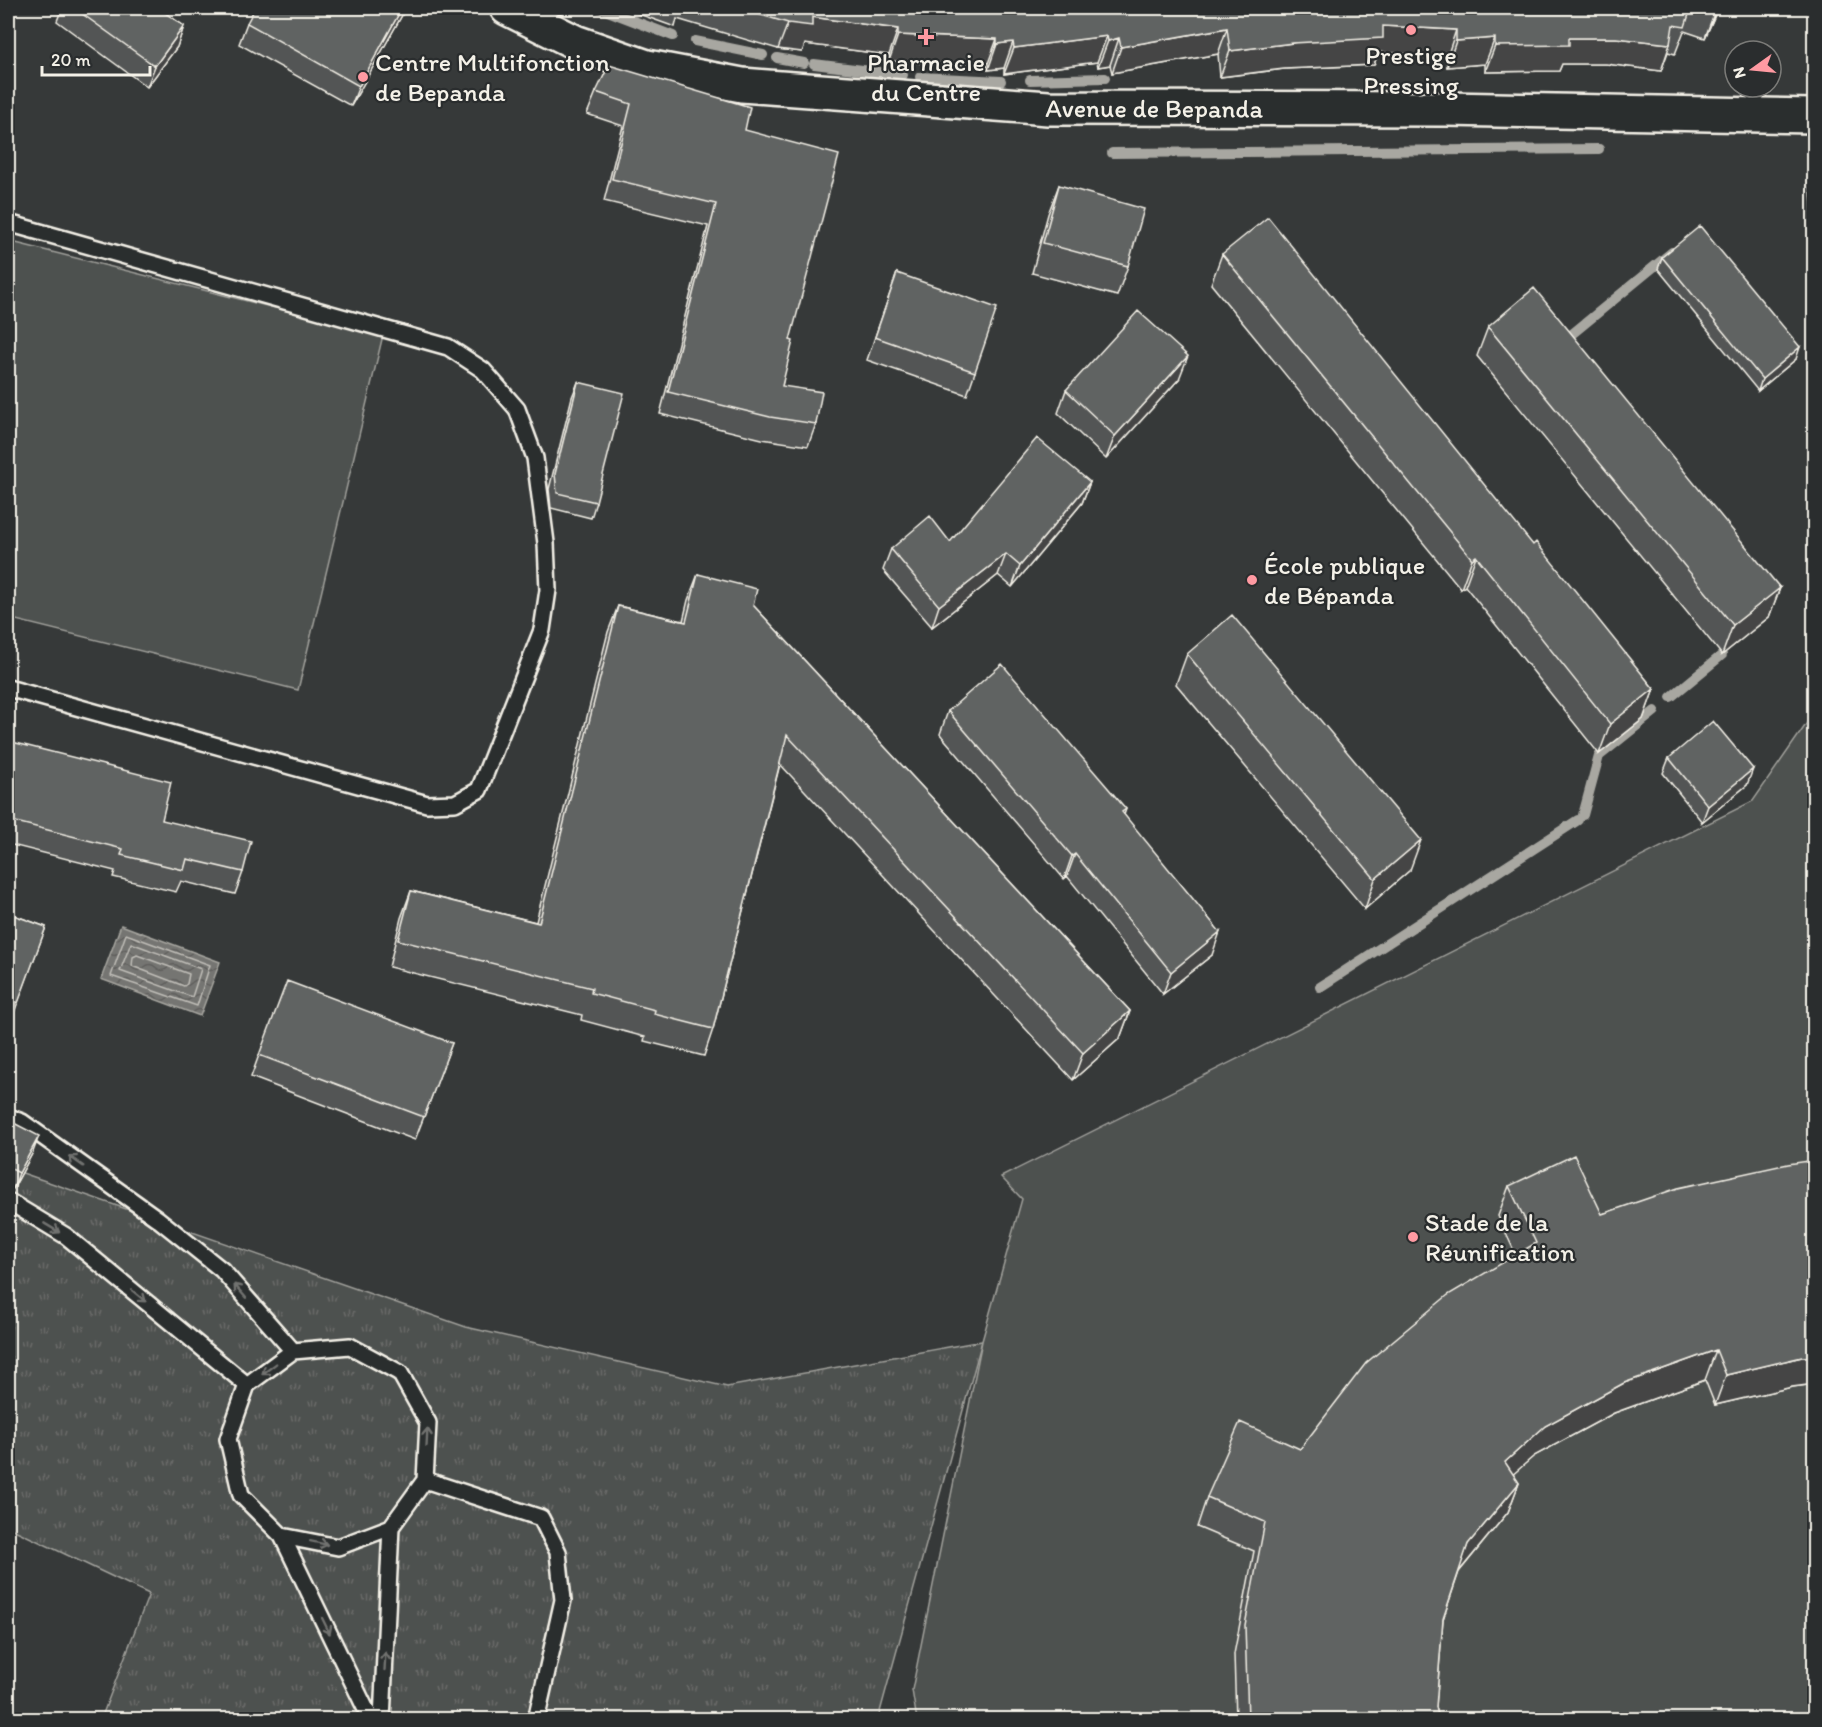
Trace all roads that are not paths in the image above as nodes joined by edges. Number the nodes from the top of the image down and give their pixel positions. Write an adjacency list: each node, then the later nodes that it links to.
1 (507, 8): 2 (main road, Avenue de Bepanda)
2 (1815, 116)
3 (8, 223): 4 (lane)
4 (8, 688)
5 (8, 1117): 7 (lane, one-way to 5)
6 (8, 1201): 8 (lane, one-way to 8)
7 (292, 1351): 8 (lane, one-way to 8); 9 (lane, one-way to 7)
8 (248, 1385): 11 (lane)
9 (425, 1480): 10 (lane); 14 (lane)
10 (391, 1527): 11 (lane, one-way to 10); 13 (lane, one-way to 10)
11 (282, 1536): 12 (lane, one-way to 12)
12 (370, 1719)
13 (382, 1719)
14 (536, 1719)

